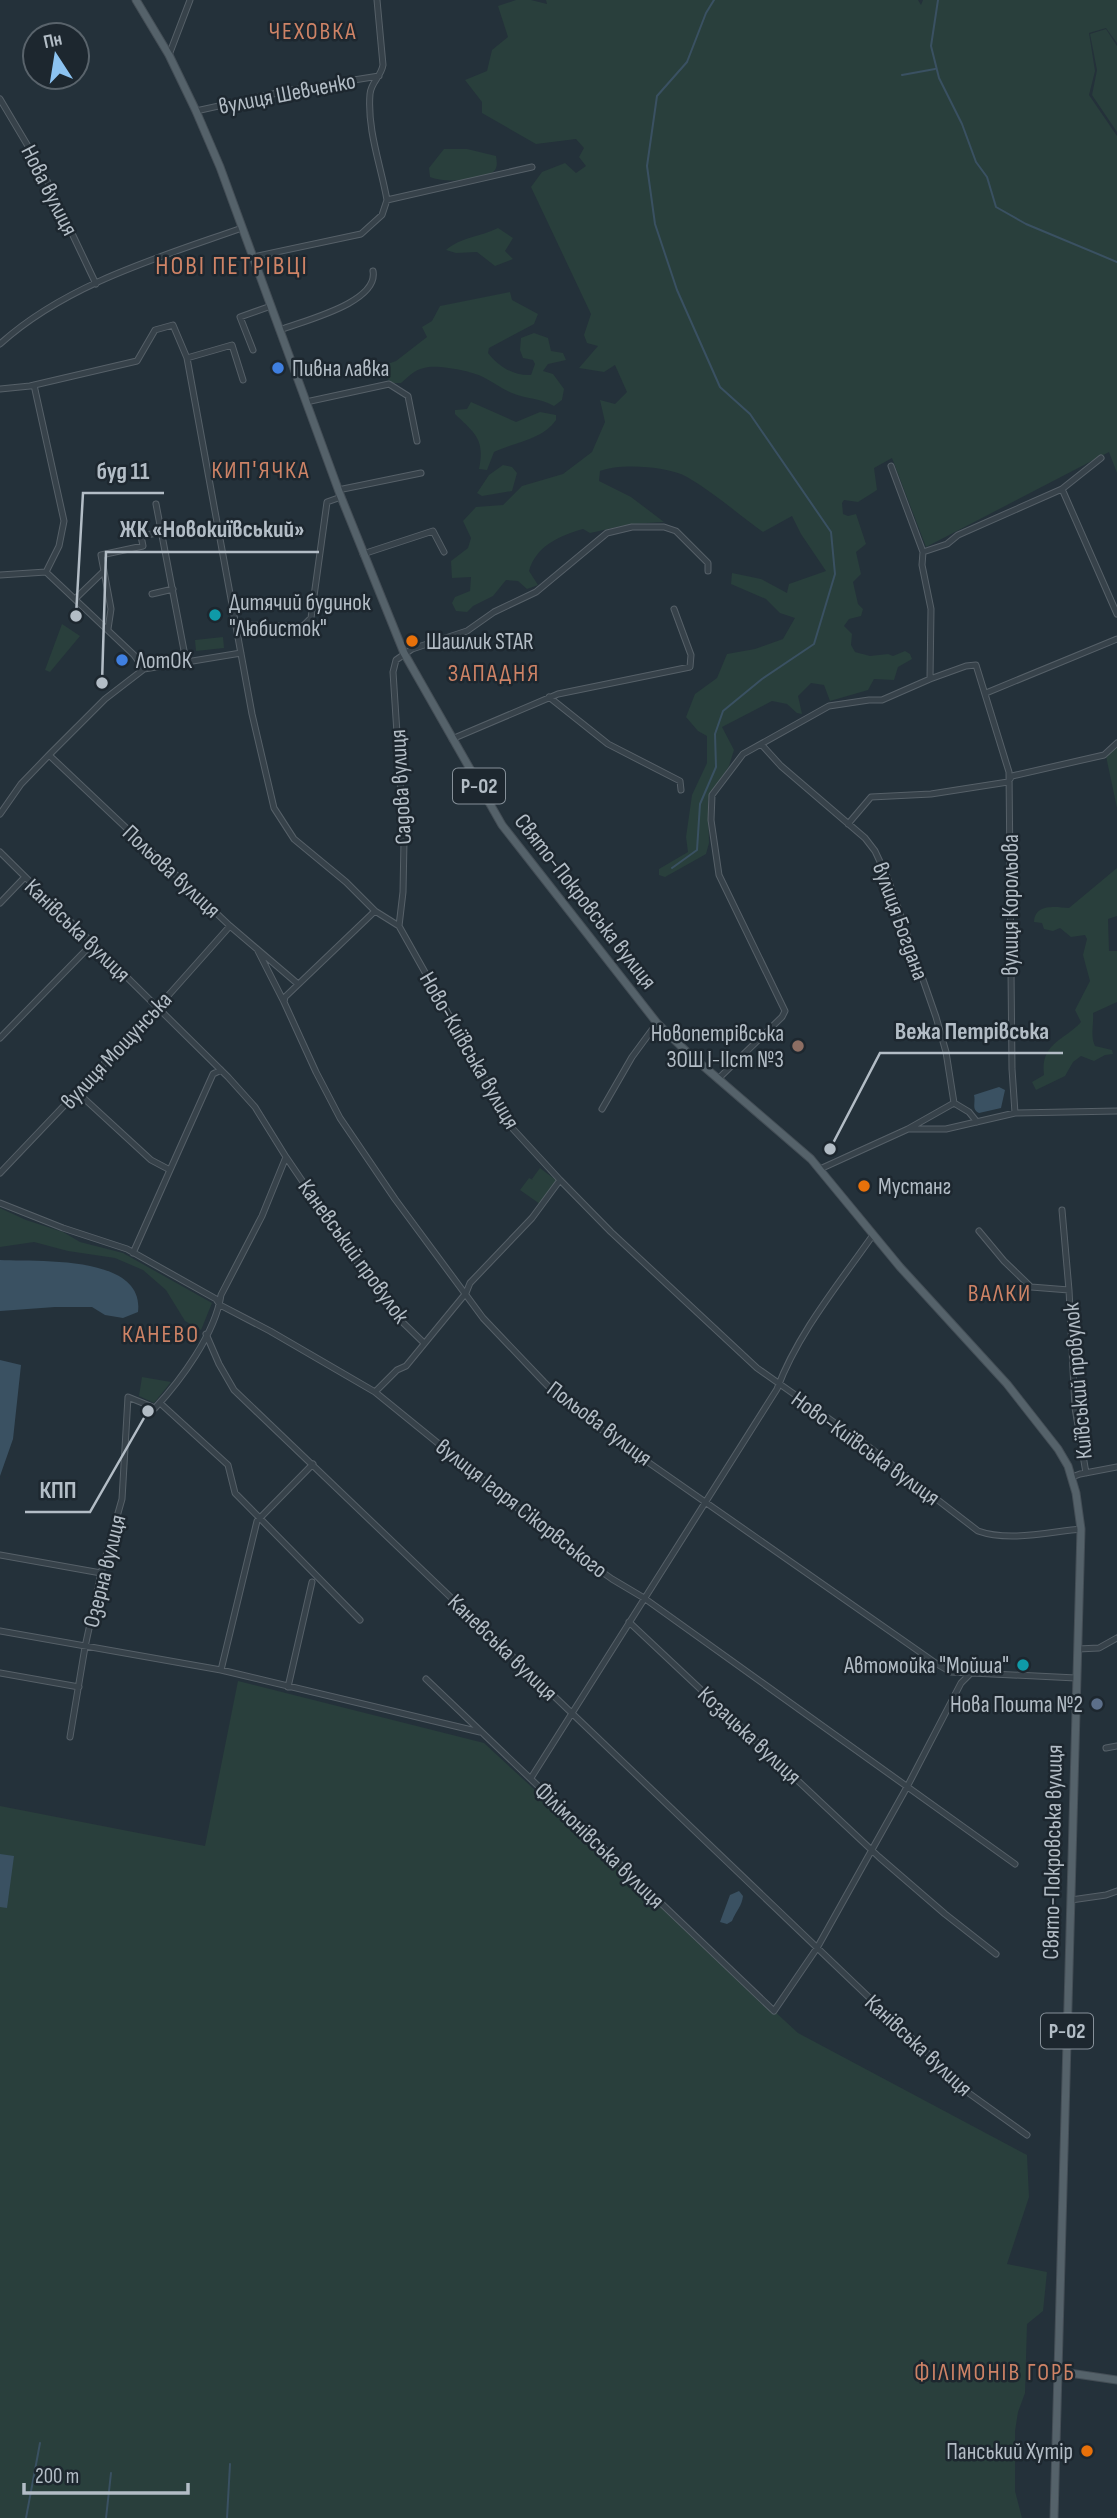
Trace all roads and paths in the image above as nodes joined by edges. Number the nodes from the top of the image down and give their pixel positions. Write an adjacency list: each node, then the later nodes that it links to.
1 (136, 0): 4 (main road, Свято-Покровська вулиця / Р-02)
2 (190, 0): 4 (street)
3 (377, 0): 5 (street)
4 (169, 55): 7 (main road, Свято-Покровська вулиця / Р-02)
5 (379, 76): 7 (street, вулиця Шевченко); 9 (street)
6 (0, 99): 13 (street, Нова вулиця)
7 (196, 111): 10 (main road, Свято-Покровська вулиця / Р-02)
8 (532, 167): 9 (street)
9 (387, 200): 11 (street)
10 (242, 229): 11 (main road, Свято-Покровська вулиця / Р-02); 13 (street)
11 (253, 257): 14 (main road, Свято-Покровська вулиця / Р-02)
12 (373, 271): 15 (street)
13 (96, 284): 16 (street)
14 (271, 306): 15 (main road, Свято-Покровська вулиця / Р-02); 17 (street)
15 (279, 330): 22 (main road, Свято-Покровська вулиця / Р-02)
16 (0, 344)
17 (253, 350)
18 (187, 358): 19 (street); 20 (street, Ново-Київська вулиця); 43 (street, Ново-Київська вулиця)
19 (243, 380)
20 (34, 385): 21 (street); 36 (street)
21 (0, 389)
22 (306, 402): 23 (street); 28 (main road, Свято-Покровська вулиця / Р-02)
23 (417, 441)
24 (1101, 458): 27 (street)
25 (891, 466): 32 (street)
26 (421, 473): 28 (street)
27 (1062, 489): 32 (street); 42 (street)
28 (340, 494): 33 (main road, Свято-Покровська вулиця / Р-02); 43 (street)
29 (156, 504): 30 (street)
30 (162, 532): 34 (street); 38 (street)
31 (444, 552): 33 (street)
32 (923, 552): 50 (street)
33 (363, 554): 47 (main road, Свято-Покровська вулиця / Р-02)
34 (104, 570): 40 (street); 44 (street)
35 (708, 571): 47 (street)
36 (46, 572): 37 (street); 40 (street)
37 (0, 575)
38 (173, 589): 39 (street); 48 (street)
39 (152, 594)
40 (76, 597): 44 (street)
41 (674, 609): 52 (street)
42 (1117, 614)
43 (236, 625): 46 (street, Ново-Київська вулиця)
44 (108, 629): 49 (street)
45 (1117, 639): 51 (street)
46 (241, 653): 48 (street); 64 (street, Ново-Київська вулиця)
47 (404, 653): 53 (main road, Свято-Покровська вулиця / Р-02); 66 (street, Садова вулиця)
48 (186, 661): 49 (street)
49 (144, 669): 56 (street)
50 (930, 679): 51 (street, вулиця Корольова); 55 (street)
51 (986, 693): 57 (street, вулиця Корольова)
52 (549, 697): 53 (street); 58 (street)
53 (452, 739): 74 (main road, Свято-Покровська вулиця / Р-02)
54 (1117, 743): 57 (street)
55 (761, 744): 60 (street, вулиця Богдана); 77 (street)
56 (49, 755): 59 (street); 65 (street, Польова вулиця)
57 (1008, 782): 60 (street); 82 (street, вулиця Корольова)
58 (681, 790)
59 (0, 814)
60 (848, 824): 79 (street, вулиця Богдана)
61 (0, 852): 62 (street, Канівська вулиця)
62 (24, 878): 63 (street); 68 (street, Канівська вулиця)
63 (0, 903)
64 (375, 911): 66 (street, Ново-Київська вулиця); 67 (street)
65 (230, 926): 69 (street, Польова вулиця); 73 (street, вулиця Мощунська)
66 (399, 926): 89 (street, Ново-Київська вулиця)
67 (343, 943): 70 (street); 71 (street)
68 (92, 944): 73 (street, Канівська вулиця); 75 (street)
69 (255, 946): 71 (street, Польова вулиця); 72 (street, Польова вулиця)
70 (348, 949)
71 (298, 984): 72 (street)
72 (284, 1002): 96 (street, Польова вулиця)
73 (158, 1007): 76 (street); 78 (street, вулиця Мощунська)
74 (657, 1023): 77 (main road, Свято-Покровська вулиця / Р-02); 80 (street)
75 (0, 1038)
76 (221, 1070): 85 (street); 87 (street)
77 (718, 1079): 86 (main road, Свято-Покровська вулиця / Р-02)
78 (77, 1091): 87 (street); 88 (street, вулиця Мощунська)
79 (954, 1103): 83 (street); 84 (street)
80 (601, 1109)
81 (1117, 1111): 82 (street)
82 (1015, 1113): 83 (street)
83 (977, 1122): 84 (street)
84 (908, 1129): 86 (street)
85 (286, 1157): 97 (street); 99 (street, Каневський провулок)
86 (820, 1169): 93 (main road, Свято-Покровська вулиця / Р-02)
87 (170, 1170): 94 (street)
88 (0, 1173)
89 (560, 1180): 96 (street); 100 (street, Ново-Київська вулиця)
90 (0, 1203): 94 (street, вулиця Ігоря Сікорвського)
91 (1062, 1210): 95 (street, Київський провулок)
92 (979, 1231): 95 (street, Київський провулок)
93 (873, 1235): 100 (street); 106 (main road, Свято-Покровська вулиця / Р-02)
94 (133, 1253): 97 (street, вулиця Ігоря Сікорвського)
95 (1069, 1290): 105 (street, Київський провулок)
96 (466, 1293): 99 (street); 107 (street, Польова вулиця)
97 (220, 1306): 98 (street); 101 (street, вулиця Ігоря Сікорвського)
98 (206, 1334): 102 (street); 103 (street, Каневська вулиця)
99 (424, 1343): 101 (street)
100 (779, 1384): 107 (street); 109 (street, Ново-Київська вулиця)
101 (375, 1392): 113 (street, вулиця Ігоря Сікорвського)
102 (160, 1402): 108 (street); 111 (street, Озерна вулиця)
103 (313, 1464): 108 (street); 127 (street, Каневська вулиця)
104 (1117, 1467): 105 (street)
105 (1086, 1473): 106 (street)
106 (1072, 1477): 109 (main road, Свято-Покровська вулиця / Р-02)
107 (705, 1500): 113 (street); 122 (street, Польова вулиця)
108 (260, 1518): 114 (street); 120 (street)
109 (1081, 1529): 119 (main road, Свято-Покровська вулиця / Р-02)
110 (0, 1555): 111 (street)
111 (101, 1573): 118 (street, Озерна вулиця)
112 (312, 1582): 126 (street)
113 (644, 1598): 115 (street); 133 (street, вулиця Ігоря Сікорвського)
114 (360, 1620)
115 (629, 1622): 127 (street); 134 (street, Козацька вулиця)
116 (0, 1631): 118 (street)
117 (1117, 1638): 119 (street)
118 (85, 1647): 120 (street); 125 (street, Озерна вулиця)
119 (1078, 1649): 123 (main road, Свято-Покровська вулиця / Р-02)
120 (221, 1670): 126 (street)
121 (0, 1673): 125 (street)
122 (970, 1674): 123 (street, Польова вулиця); 133 (street)
123 (1076, 1678): 137 (main road, Свято-Покровська вулиця / Р-02)
124 (426, 1679): 128 (street, Філімонівська вулиця)
125 (79, 1687): 129 (street, Озерна вулиця)
126 (288, 1687): 128 (street)
127 (572, 1714): 132 (street); 138 (street, Каневська вулиця)
128 (480, 1732): 132 (street, Філімонівська вулиця)
129 (70, 1737)
130 (1117, 1746): 131 (street)
131 (1106, 1748)
132 (531, 1778): 138 (street, Філімонівська вулиця)
133 (907, 1787): 134 (street); 135 (street, вулиця Ігоря Сікорвського)
134 (872, 1848): 138 (street); 139 (street, Козацька вулиця)
135 (1015, 1864)
136 (1117, 1891): 137 (street)
137 (1071, 1900): 141 (main road, Свято-Покровська вулиця / Р-02)
138 (817, 1948): 140 (street, Канівська вулиця)
139 (996, 1954)
140 (1027, 2136)
141 (1056, 2371): 142 (main road); 143 (main road, Р-02)
142 (1117, 2380)
143 (1054, 2518)

